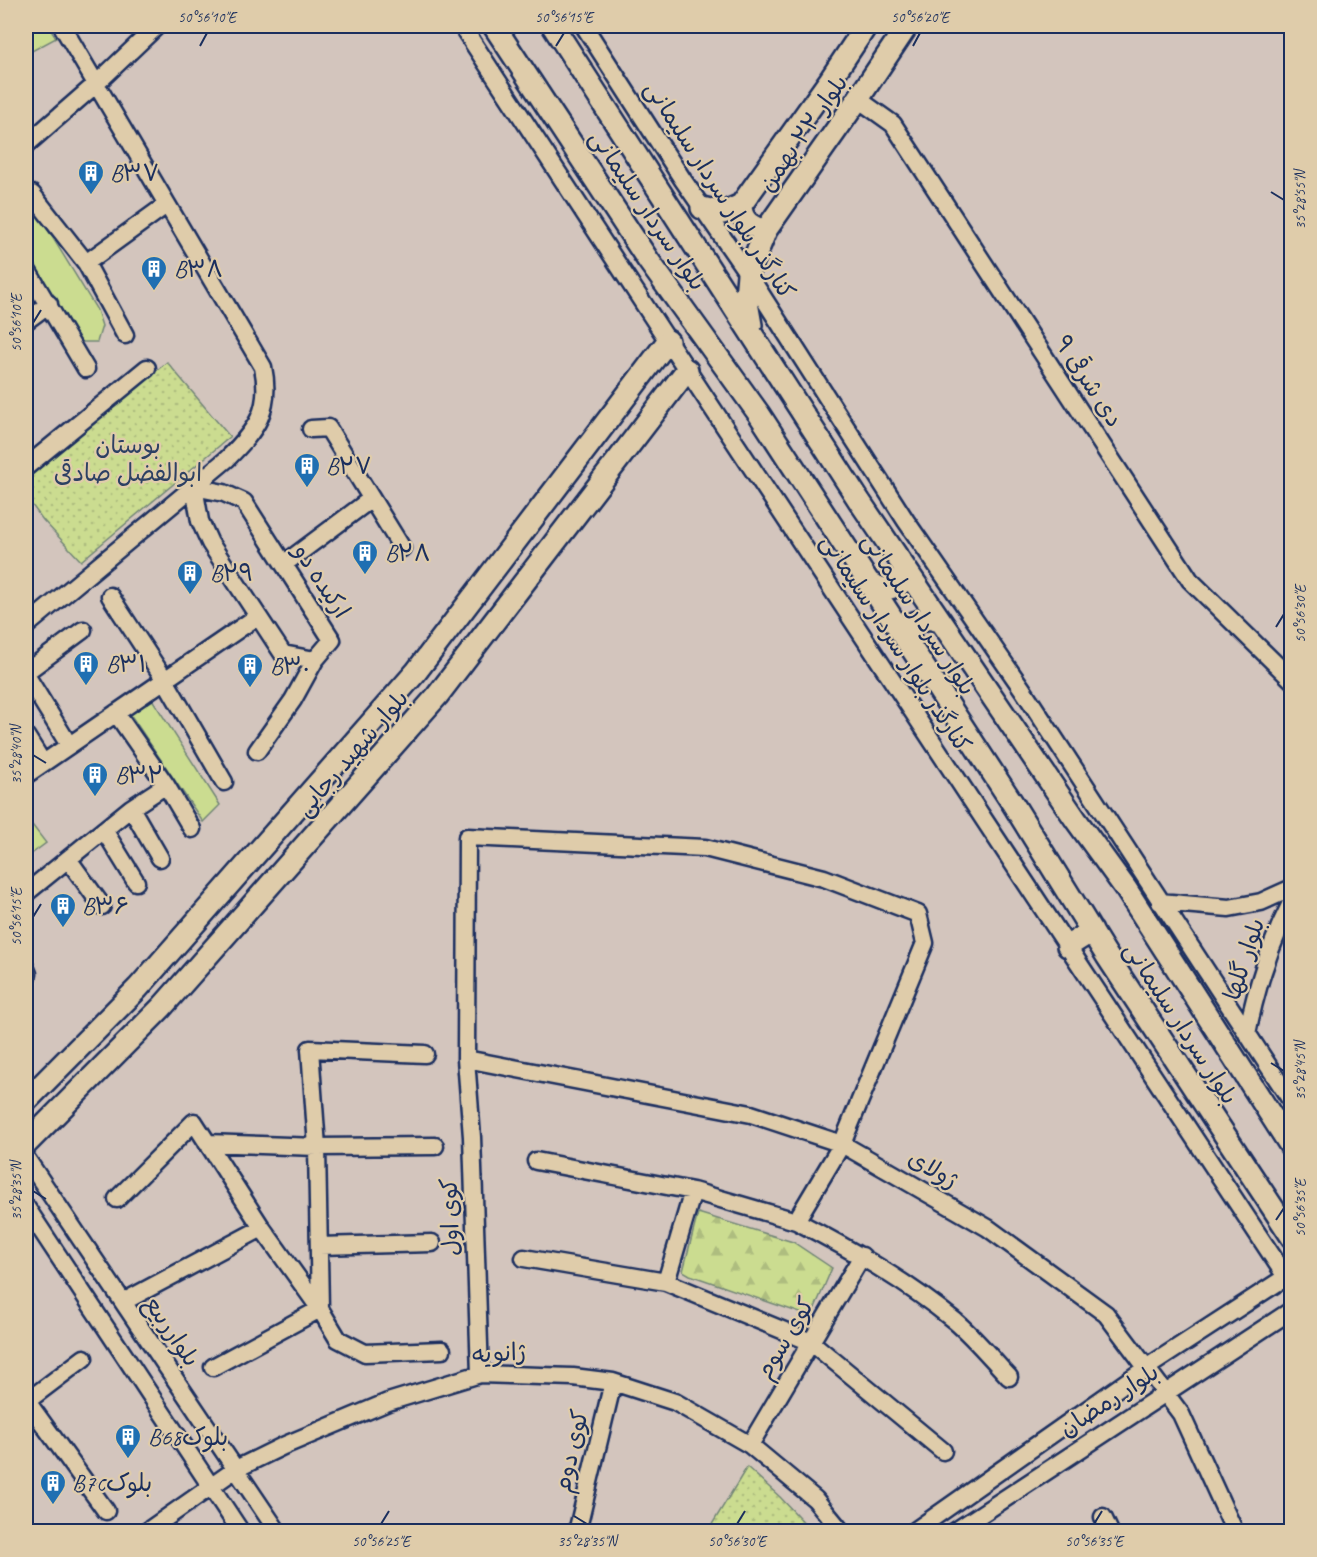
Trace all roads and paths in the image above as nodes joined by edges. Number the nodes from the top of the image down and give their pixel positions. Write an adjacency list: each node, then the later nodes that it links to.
1 (62, 26): 9 (street)
2 (157, 26): 9 (street)
3 (462, 26): 24 (street, کنارگذر بلوار سردار سلیمانی)
4 (494, 26): 37 (main road, بلوار سردار سلیمانی)
5 (554, 26): 22 (main road, بلوار سردار سلیمانی)
6 (584, 26): 15 (street, کنارگذر بلوار سردار سلیمانی)
7 (866, 26): 14 (main road, بلوار ۲۲ بهمن)
8 (907, 26): 10 (main road, بلوار ۲۲ بهمن)
9 (96, 84): 11 (street); 13 (street)
10 (858, 99): 16 (main road, بلوار ۲۲ بهمن); 47 (street, ۹ دی شرقی)
11 (26, 146)
12 (26, 195): 17 (street)
13 (166, 205): 17 (street); 31 (street)
14 (741, 205): 15 (main road, بلوار ۲۲ بهمن); 16 (main road)
15 (702, 208): 19 (street, کنارگذر بلوار سردار سلیمانی)
16 (766, 230): 19 (main road, بلوار ۲۲ بهمن)
17 (86, 263): 23 (street)
18 (26, 268): 20 (street)
19 (748, 274): 22 (main road); 65 (street, کنارگذر بلوار سردار سلیمانی)
20 (49, 304): 21 (street); 26 (street)
21 (26, 321)
22 (752, 334): 36 (main road, بلوار سردار سلیمانی)
23 (125, 335)
24 (668, 341): 27 (street, کنارگذر بلوار سردار سلیمانی); 29 (main road, بلوار شهید رجایی)
25 (147, 368): 30 (street)
26 (86, 369)
27 (687, 370): 32 (main road, بلوار شهید رجایی); 68 (street, کنارگذر بلوار سردار سلیمانی)
28 (311, 429): 33 (street)
29 (574, 464): 32 (main road); 74 (main road, بلوار شهید رجایی)
30 (26, 467)
31 (194, 487): 35 (street, ارکیده دو); 39 (street); 41 (street)
32 (597, 488): 77 (main road, بلوار شهید رجایی)
33 (371, 499): 34 (street); 35 (street)
34 (402, 548)
35 (284, 564): 44 (street, ارکیده دو)
36 (905, 569): 37 (main road); 40 (main road, بلوار سردار سلیمانی)
37 (868, 582): 43 (main road, بلوار سردار سلیمانی)
38 (110, 596): 46 (street)
39 (258, 616): 44 (street); 46 (street)
40 (940, 621): 43 (main road); 81 (main road, بلوار سردار سلیمانی)
41 (26, 626)
42 (83, 630): 45 (street)
43 (911, 648): 67 (main road, بلوار سردار سلیمانی)
44 (315, 660): 51 (street)
45 (26, 674): 50 (street)
46 (165, 680): 48 (street); 54 (street)
47 (1292, 680)
48 (116, 713): 50 (street); 55 (street)
49 (26, 736): 52 (street)
50 (69, 745): 52 (street)
51 (257, 751)
52 (43, 763): 53 (street)
53 (26, 776)
54 (224, 782)
55 (166, 785): 56 (street); 57 (street)
56 (131, 808): 58 (street); 59 (street)
57 (192, 829)
58 (104, 830): 60 (street); 61 (street)
59 (160, 858)
60 (68, 859): 63 (street); 66 (street)
61 (136, 882)
62 (1292, 888): 65 (street, بلوار گلها)
63 (26, 893)
64 (1292, 901): 71 (street, بلوار گلها)
65 (1160, 902): 71 (street, کنارگذر بلوار سردار سلیمانی)
66 (102, 906)
67 (1092, 931): 68 (main road); 91 (main road, بلوار سردار سلیمانی)
68 (1068, 946): 97 (street, کنارگذر بلوار سردار سلیمانی)
69 (26, 969): 70 (street)
70 (26, 975)
71 (1247, 1034): 75 (street, کنارگذر بلوار سردار سلیمانی)
72 (425, 1054): 80 (street)
73 (466, 1059): 78 (street, ژولای); 78 (street, کوی اول); 106 (street, کوی اول)
74 (26, 1101)
75 (1292, 1102)
76 (207, 1143): 80 (street); 86 (street); 90 (street)
77 (26, 1144)
78 (842, 1144): 89 (street); 105 (street, ژولای)
79 (435, 1146): 80 (street)
80 (317, 1147): 93 (street)
81 (1292, 1148)
82 (26, 1158): 85 (street, بلوارربیع)
83 (536, 1161): 84 (street)
84 (693, 1191): 89 (street); 96 (street)
85 (48, 1192): 87 (street); 98 (street, بلوارربیع)
86 (117, 1199)
87 (26, 1200)
88 (26, 1207): 114 (street)
89 (796, 1221): 94 (street)
90 (262, 1228): 98 (street); 99 (street)
91 (1292, 1237)
92 (432, 1243): 93 (street)
93 (319, 1246): 99 (street)
94 (862, 1256): 101 (street, کوی سوم); 107 (street)
95 (524, 1258): 96 (street)
96 (666, 1282): 101 (street)
97 (1289, 1282): 105 (street, بلوار رمضان)
98 (123, 1302): 113 (street, بلوارربیع)
99 (320, 1309): 102 (street); 104 (street)
100 (1292, 1310): 109 (street, بلوار رمضان)
101 (811, 1342): 111 (street, کوی سوم); 112 (street)
102 (442, 1350)
103 (84, 1358): 110 (street)
104 (213, 1366)
105 (1146, 1368): 109 (street, ژولای); 121 (street, بلوار رمضان)
106 (480, 1374): 108 (street, ژانویه); 113 (street, ژانویه)
107 (1009, 1377)
108 (613, 1382): 111 (street, ژانویه); 119 (street, کوی دوم)
109 (1165, 1393): 122 (street, بلوار رمضان); 123 (street, ژولای)
110 (26, 1401): 115 (street)
111 (750, 1445): 120 (street, ژانویه)
112 (943, 1451)
113 (236, 1469): 114 (street, ژانویه); 118 (street, بلوارربیع)
114 (210, 1486): 116 (street, ژانویه); 117 (street)
115 (105, 1511)
116 (146, 1532)
117 (241, 1532)
118 (278, 1532)
119 (577, 1532)
120 (842, 1532)
121 (913, 1532)
122 (954, 1532)
123 (1234, 1532)

